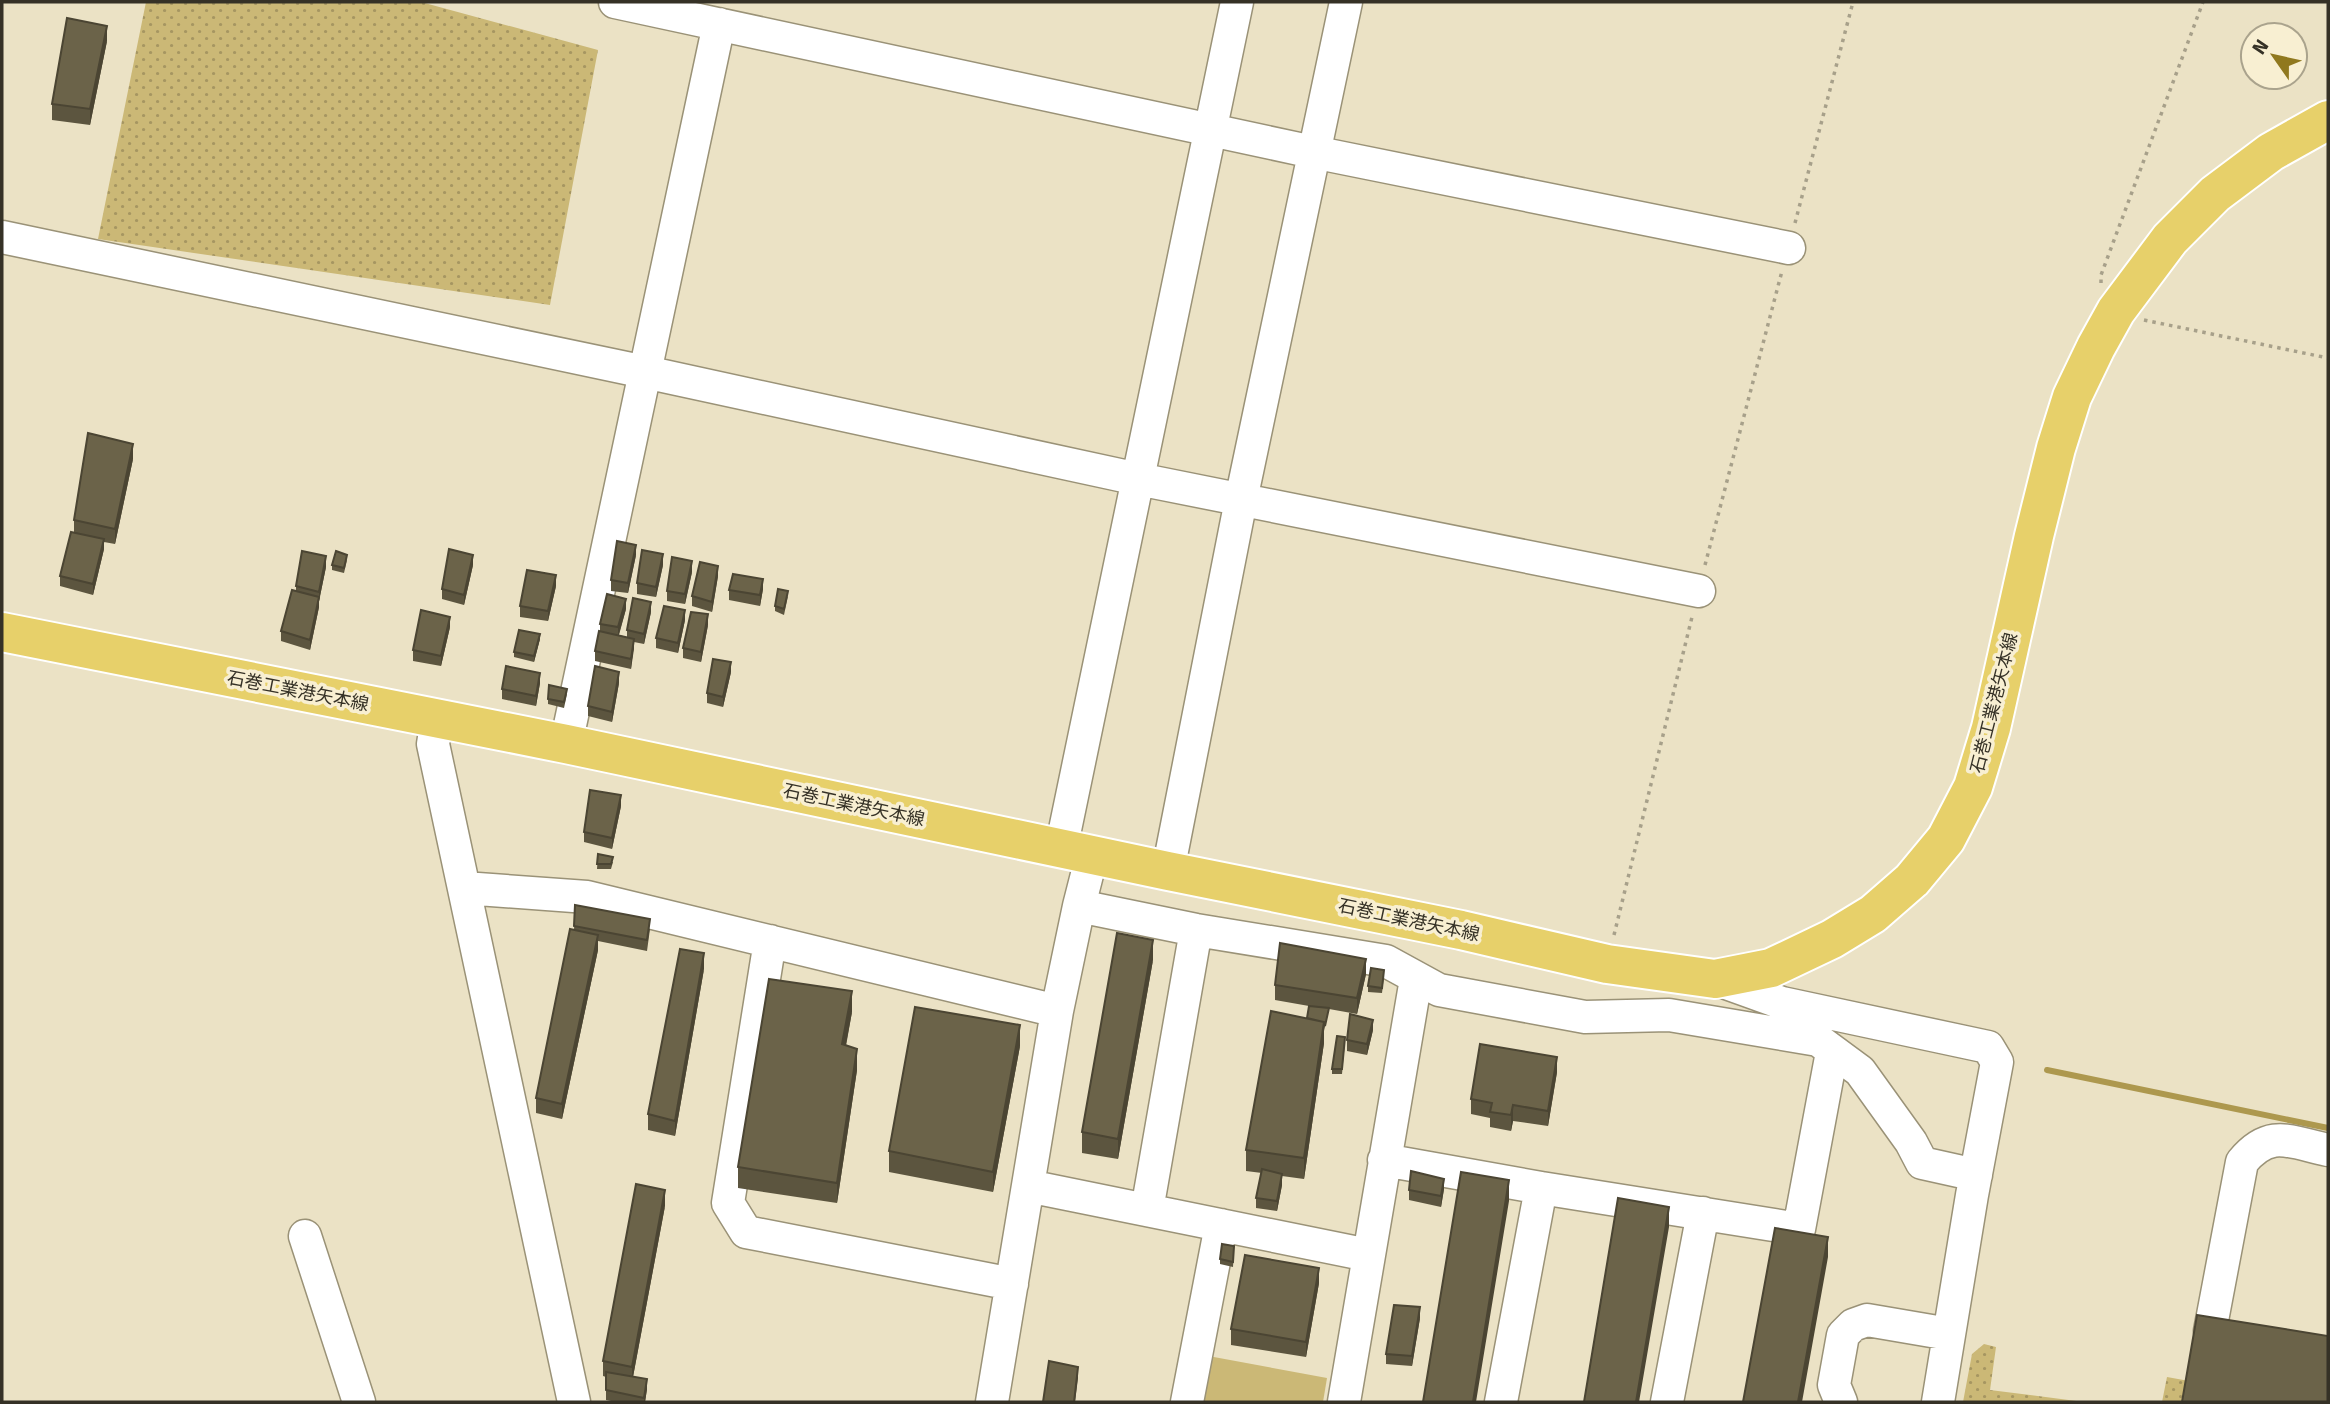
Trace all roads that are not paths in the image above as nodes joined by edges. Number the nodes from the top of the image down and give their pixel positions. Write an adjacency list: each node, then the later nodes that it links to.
1 (615, 2): 4 (street)
2 (1237, 2): 6 (street)
3 (1346, 2): 7 (street)
4 (719, 24): 6 (street); 10 (street)
5 (2328, 120): 24 (main road, 石巻工業港矢本線)
6 (1211, 130): 7 (street); 11 (street)
7 (1313, 152): 9 (street); 12 (street)
8 (2, 237): 10 (street)
9 (1788, 248)
10 (645, 372): 11 (street); 16 (street)
11 (1138, 479): 12 (street); 17 (street)
12 (1241, 500): 13 (street); 18 (street)
13 (1699, 591)
14 (2, 632): 15 (main road, 石巻工業港矢本線)
15 (437, 719): 16 (main road, 石巻工業港矢本線); 19 (street)
16 (566, 744): 17 (main road, 石巻工業港矢本線)
17 (1076, 852): 18 (main road, 石巻工業港矢本線); 20 (street)
18 (1168, 872): 24 (main road, 石巻工業港矢本線)
19 (464, 888): 22 (street); 41 (street)
20 (1079, 906): 21 (street); 25 (street)
21 (1196, 930): 23 (street); 32 (street)
22 (770, 941): 25 (street); 37 (street)
23 (1416, 979): 26 (street); 28 (street)
24 (1716, 979): 29 (street)
25 (1057, 1011): 30 (street)
26 (1832, 1052): 29 (street); 33 (street)
27 (2328, 1150): 38 (street)
28 (1384, 1160): 31 (street); 36 (street)
29 (1976, 1175): 39 (street)
30 (1028, 1186): 32 (street); 37 (street)
31 (1541, 1188): 33 (street); 45 (street)
32 (1147, 1210): 34 (street)
33 (1703, 1213): 46 (street)
34 (1221, 1225): 36 (street); 43 (street)
35 (305, 1236): 40 (street)
36 (1368, 1255): 44 (street)
37 (1012, 1284): 42 (street)
38 (2210, 1331)
39 (1949, 1334): 47 (street); 48 (street)
40 (359, 1402)
41 (574, 1402)
42 (992, 1402)
43 (1187, 1402)
44 (1343, 1402)
45 (1501, 1402)
46 (1667, 1402)
47 (1841, 1402)
48 (1938, 1402)

